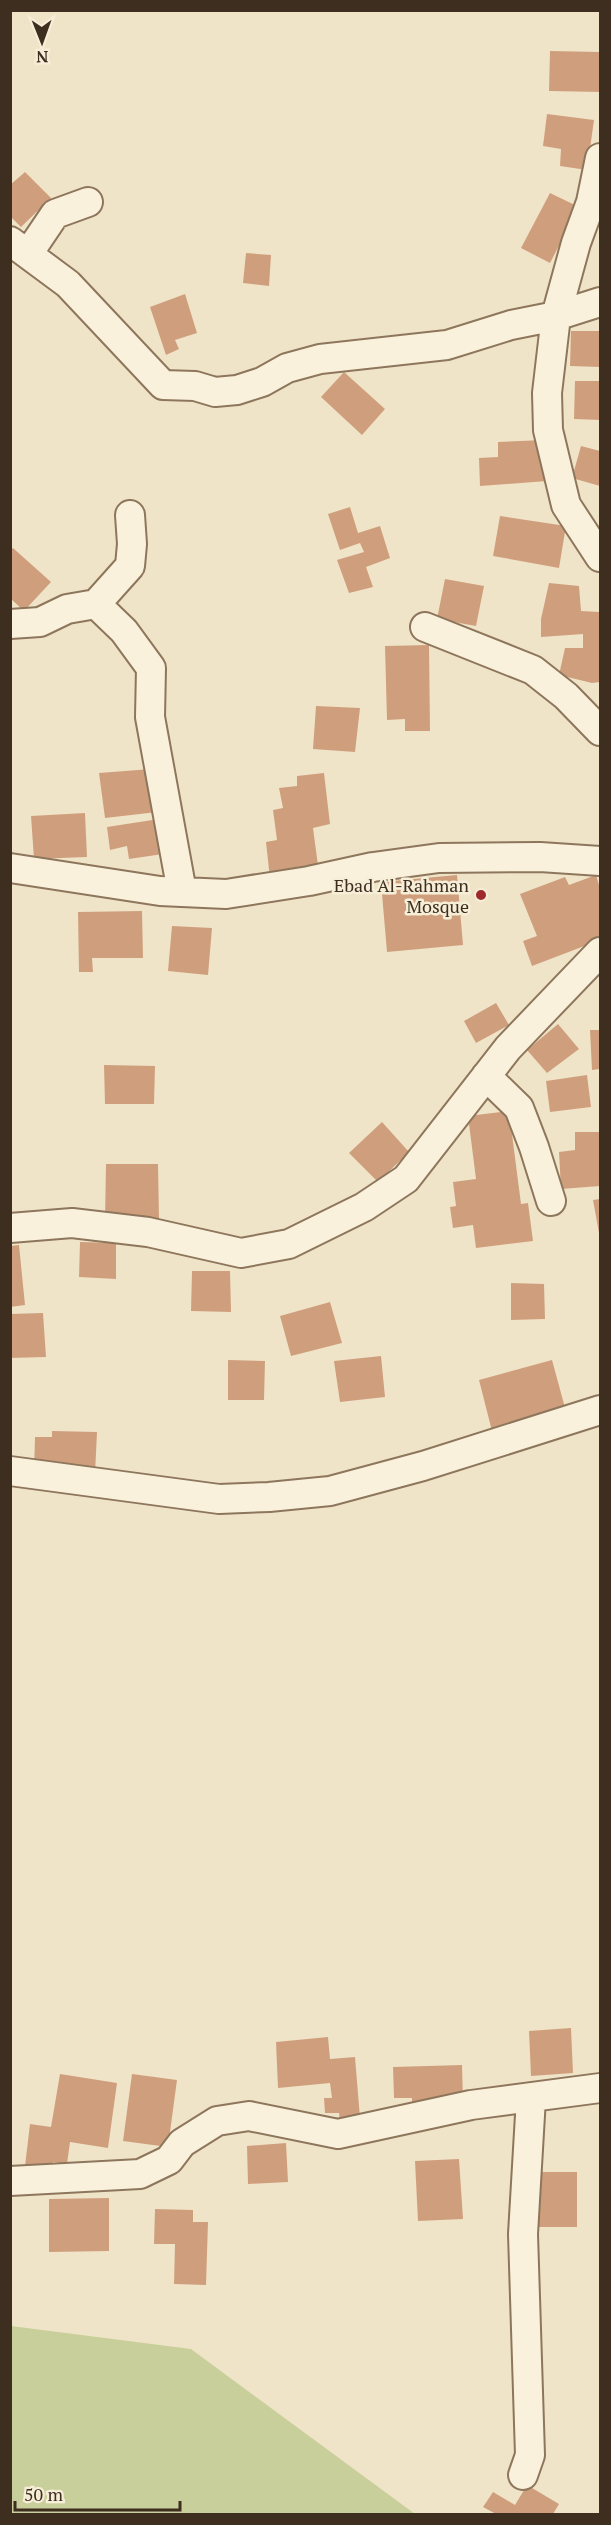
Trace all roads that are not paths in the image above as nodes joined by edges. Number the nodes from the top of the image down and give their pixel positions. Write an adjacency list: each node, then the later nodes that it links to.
1 (600, 158): 5 (street)
2 (88, 202): 3 (street)
3 (19, 247): 5 (street)
4 (600, 302): 5 (street)
5 (556, 316): 7 (street)
6 (130, 515): 8 (street)
7 (600, 557)
8 (96, 604): 9 (street); 14 (street)
9 (10, 624)
10 (425, 627): 11 (street)
11 (600, 731)
12 (600, 861): 14 (street)
13 (10, 868): 14 (street)
14 (182, 892)
15 (600, 952): 16 (street)
16 (486, 1076): 17 (street); 18 (street)
17 (551, 1201)
18 (10, 1228)
19 (600, 1410): 20 (street)
20 (10, 1471)
21 (600, 2088): 22 (street)
22 (531, 2098): 23 (street); 24 (street)
23 (10, 2181)
24 (523, 2475)

